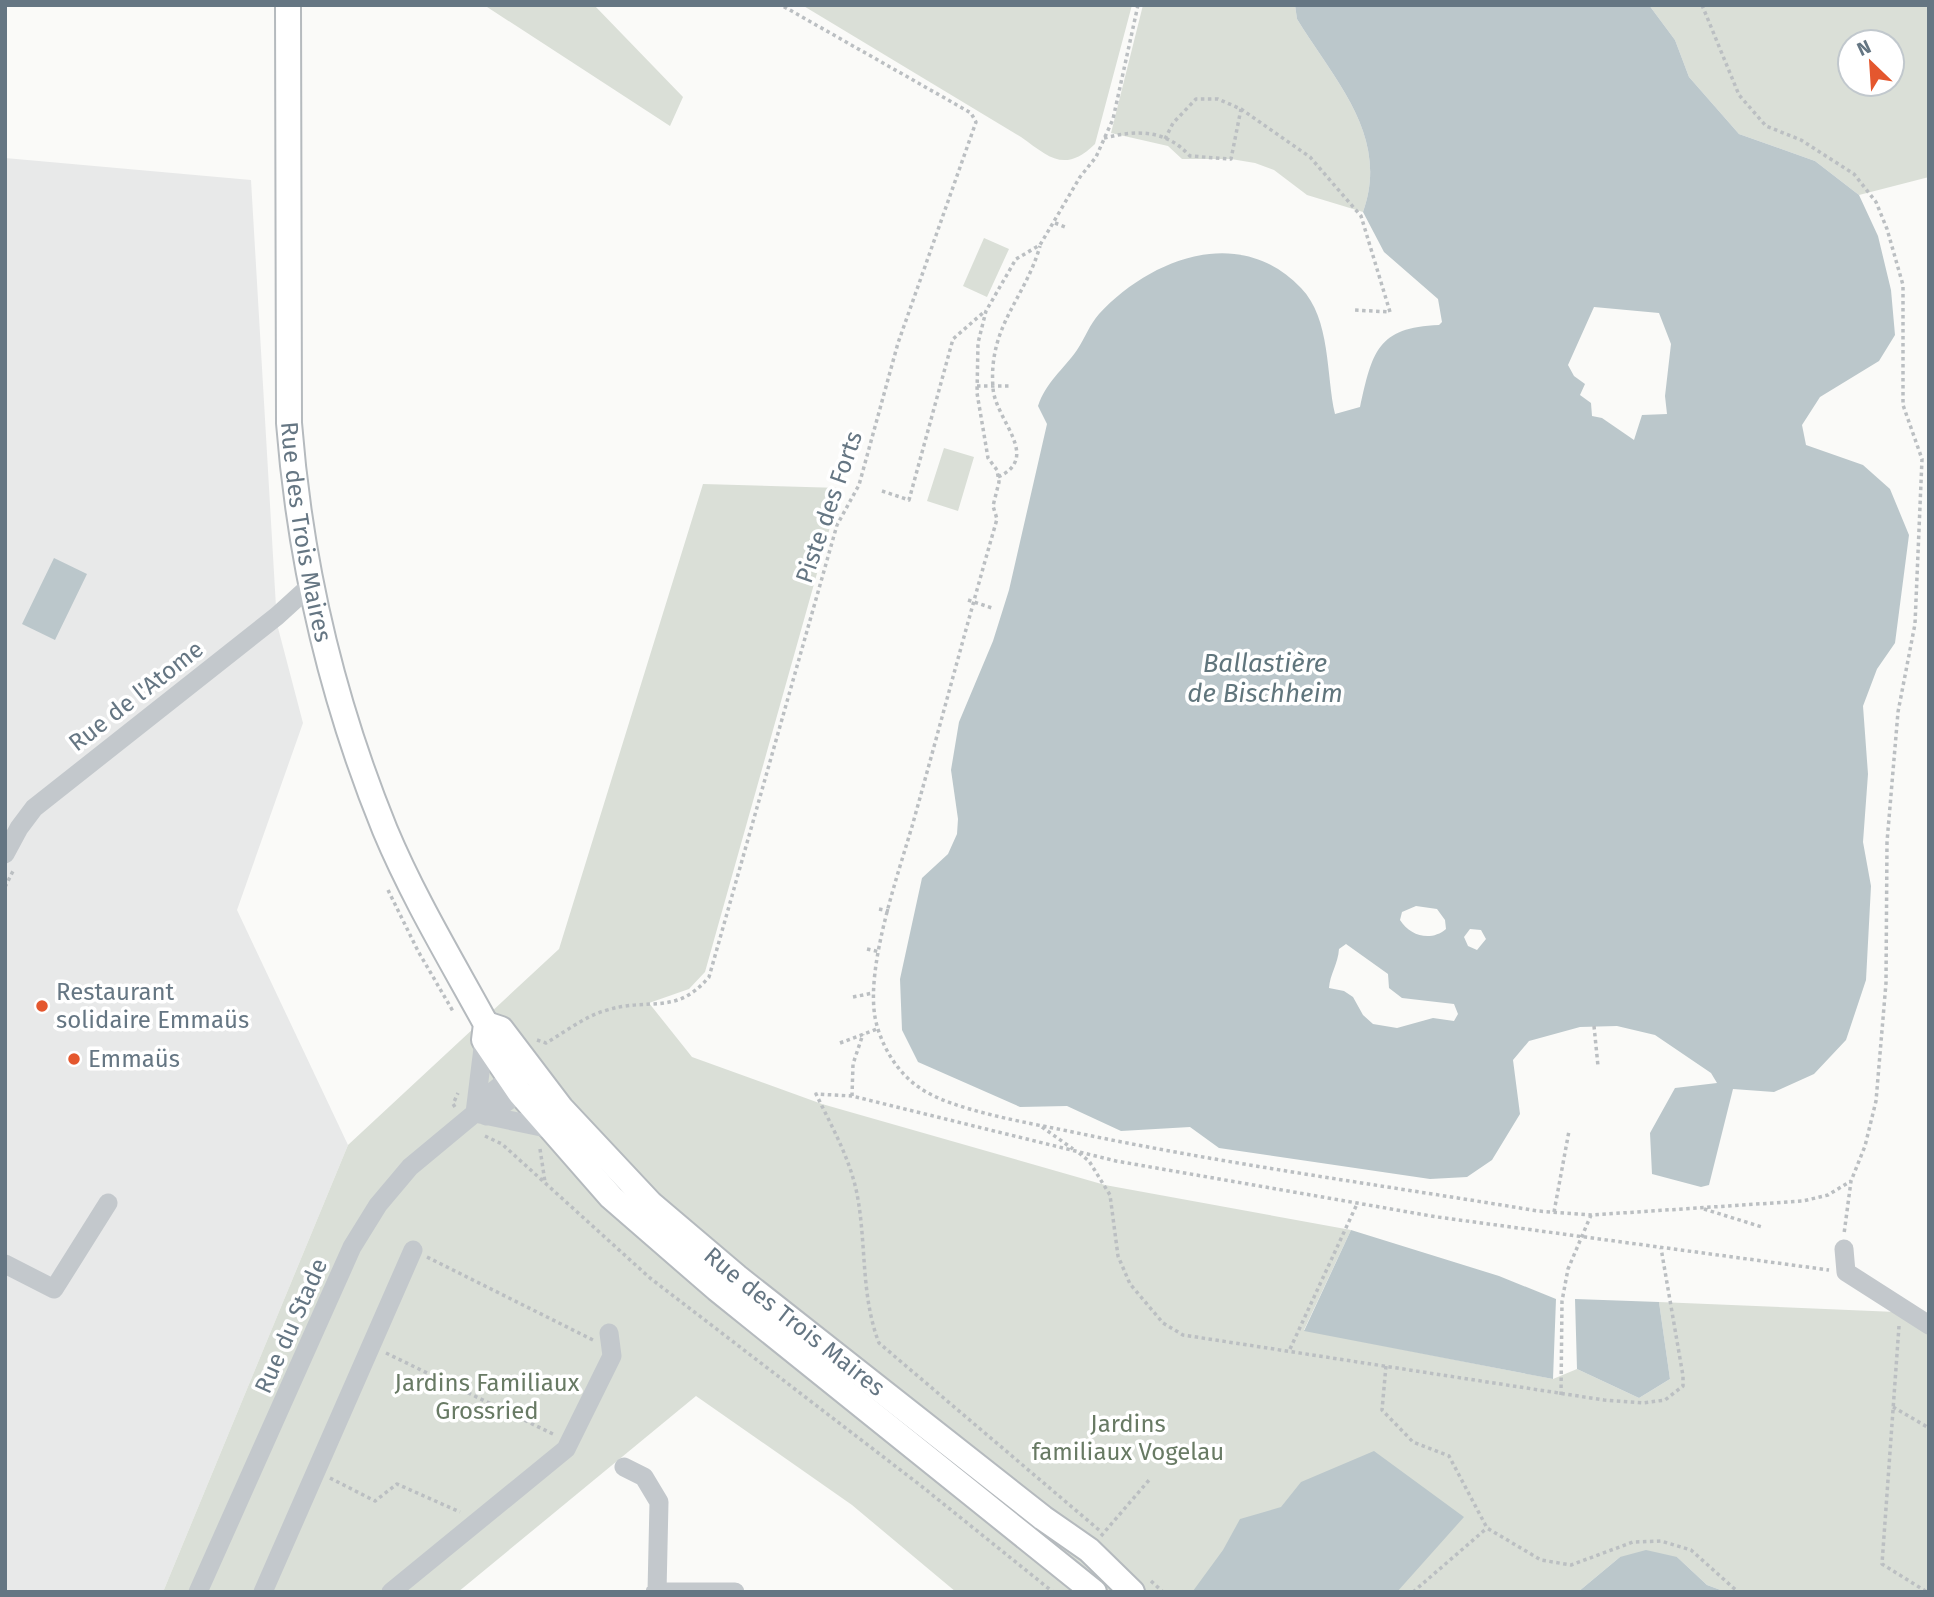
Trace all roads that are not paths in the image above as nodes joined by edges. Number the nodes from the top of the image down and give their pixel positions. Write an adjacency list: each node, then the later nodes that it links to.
1 (288, 5): 2 (main road, Rue des Trois Maires)
2 (310, 586): 3 (street, Rue de l'Atome); 4 (main road, Rue des Trois Maires)
3 (5, 854)
4 (485, 1032): 5 (main road, Rue des Trois Maires); 6 (street)
5 (524, 1079): 6 (street, Rue du Stade); 7 (main road, Rue des Trois Maires); 21 (main road, Rue des Trois Maires)
6 (478, 1117): 7 (street); 15 (street, Rue du Stade)
7 (546, 1135): 20 (main road, Rue des Trois Maires)
8 (108, 1203): 11 (street)
9 (1844, 1249): 12 (street)
10 (413, 1250): 16 (street)
11 (5, 1264)
12 (1929, 1325)
13 (610, 1341): 17 (street)
14 (624, 1467): 18 (street)
15 (198, 1592)
16 (263, 1592)
17 (391, 1592)
18 (656, 1592): 19 (street)
19 (735, 1592)
20 (1094, 1592)
21 (1132, 1592)

